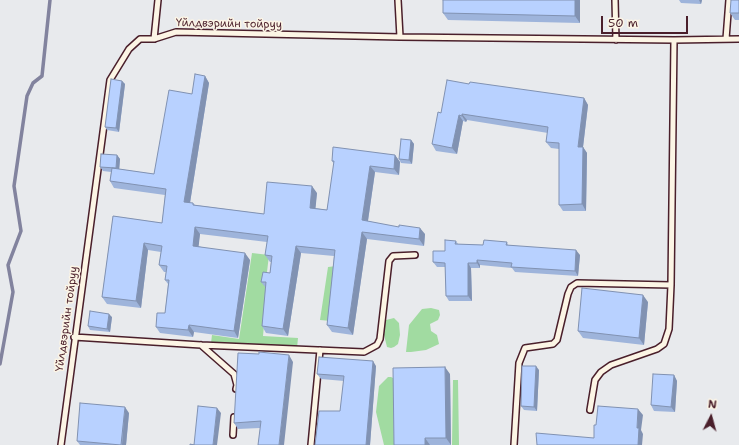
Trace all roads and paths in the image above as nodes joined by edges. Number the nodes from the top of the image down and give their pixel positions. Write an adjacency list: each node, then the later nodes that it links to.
1 (158, 0): 6 (lane)
2 (398, 0): 5 (lane)
3 (615, 0): 9 (lane)
4 (728, 0): 7 (lane)
5 (400, 37): 6 (lane, Үйлдвэрийн тойруу); 9 (lane, Үйлдвэрийн тойруу)
6 (154, 39): 13 (lane, Үйлдвэрийн тойруу)
7 (726, 39): 8 (lane, Үйлдвэрийн тойруу); 10 (lane, Үйлдвэрийн тойруу)
8 (739, 39)
9 (616, 40): 10 (lane, Үйлдвэрийн тойруу)
10 (674, 40): 12 (lane)
11 (415, 255): 15 (lane)
12 (671, 285): 17 (lane); 22 (lane)
13 (74, 337): 14 (lane); 20 (lane, Үйлдвэрийн тойруу)
14 (201, 346): 15 (lane); 16 (lane)
15 (320, 350): 21 (lane)
16 (236, 392)
17 (590, 410)
18 (235, 414): 19 (lane)
19 (233, 436)
20 (61, 445)
21 (311, 445)
22 (514, 445)

